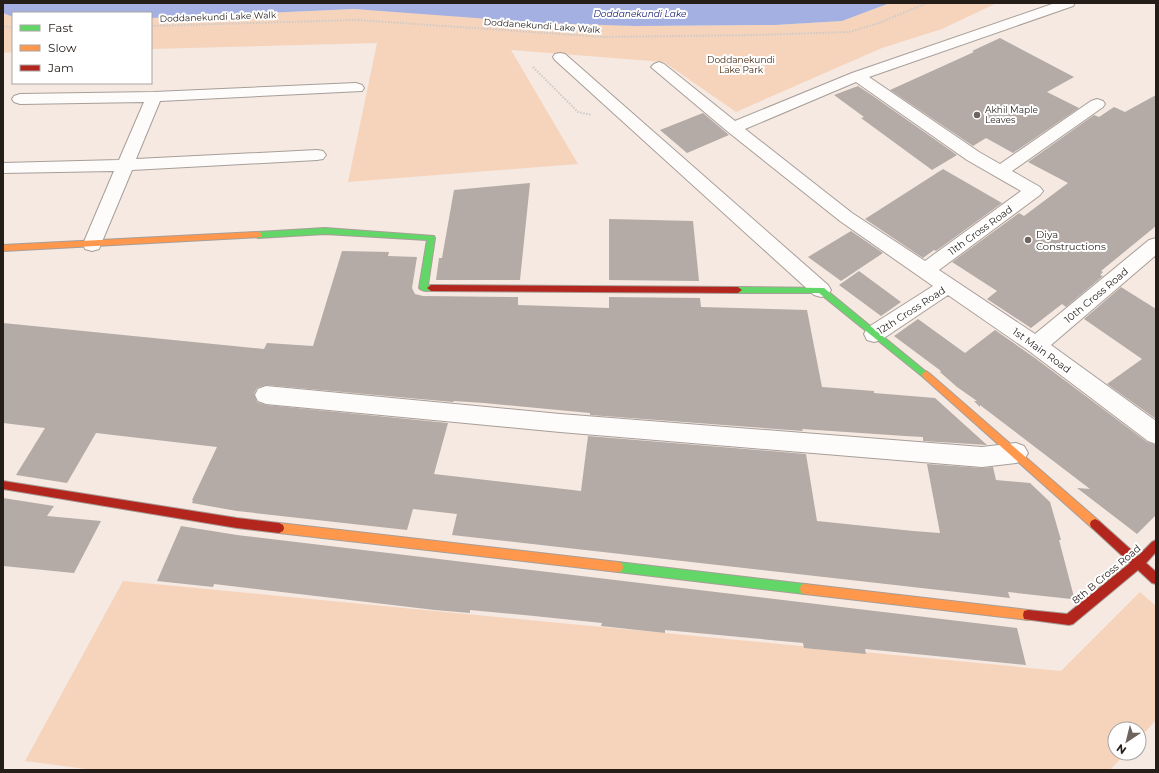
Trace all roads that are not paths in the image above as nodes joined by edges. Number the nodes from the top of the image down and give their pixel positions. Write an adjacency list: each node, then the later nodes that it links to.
1 (1068, 3): 4 (street)
2 (560, 57): 19 (street)
3 (659, 67): 9 (street, 1st Main Road)
4 (857, 76): 9 (street); 13 (street)
5 (356, 88): 6 (street)
6 (154, 97): 7 (street); 11 (street)
7 (20, 99)
8 (1097, 104): 13 (street)
9 (733, 128): 17 (street, 1st Main Road)
10 (317, 155): 11 (street)
11 (125, 164): 12 (street); 14 (street)
12 (3, 168)
13 (1001, 171): 17 (street, 11th Cross Road)
14 (92, 244): 16 (street); 19 (street)
15 (1156, 245): 21 (street, 10th Cross Road)
16 (3, 248)
17 (926, 270): 18 (street, 1st Main Road)
18 (949, 285): 20 (street, 12th Cross Road); 21 (street, 1st Main Road)
19 (821, 290): 20 (street)
20 (874, 334): 24 (street)
21 (1036, 345): 23 (street, 1st Main Road)
22 (266, 395): 24 (street)
23 (1156, 434)
24 (1016, 453): 27 (street)
25 (3, 485): 27 (street, 8th B Cross Road)
26 (1156, 545): 27 (street, 8th B Cross Road)
27 (1138, 563): 28 (street)
28 (1156, 579)

